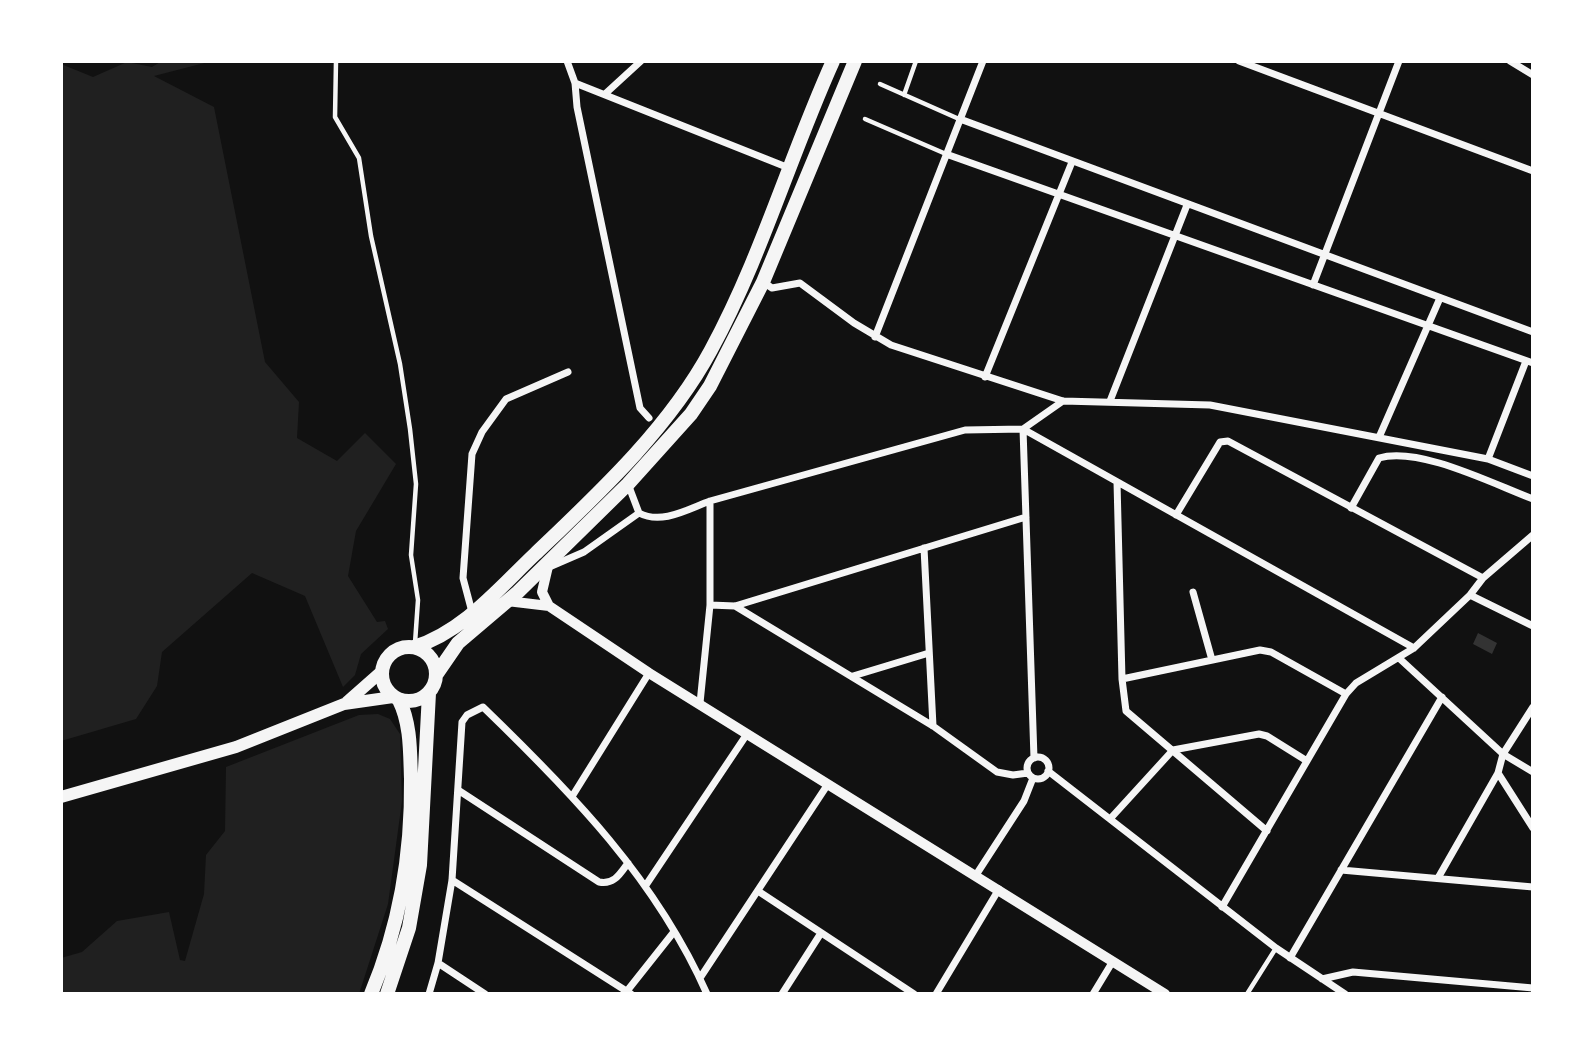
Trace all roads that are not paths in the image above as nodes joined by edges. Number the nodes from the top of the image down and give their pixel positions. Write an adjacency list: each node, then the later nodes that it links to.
1 (336, 61): 65 (lane)
2 (567, 61): 12 (street)
3 (641, 61): 14 (street)
4 (833, 61): 21 (highway)
5 (855, 61): 27 (highway)
6 (916, 61): 15 (lane)
7 (983, 61): 18 (street)
8 (1239, 61): 16 (street)
9 (1399, 61): 16 (street)
10 (1510, 61): 11 (street)
11 (1533, 75)
12 (575, 83): 14 (street); 39 (street)
13 (880, 84): 15 (lane)
14 (605, 94): 21 (street)
15 (904, 95): 18 (lane)
16 (1379, 113): 22 (street); 26 (street)
17 (866, 119): 19 (lane)
18 (960, 119): 19 (street); 20 (street)
19 (946, 154): 23 (street); 32 (street)
20 (1072, 162): 23 (street); 24 (street)
21 (789, 168): 38 (highway)
22 (1533, 171)
23 (1060, 195): 25 (street); 35 (street)
24 (1187, 205): 25 (street); 26 (street)
25 (1174, 235): 28 (street); 37 (street)
26 (1325, 257): 28 (street); 29 (street)
27 (763, 282): 32 (street); 46 (highway)
28 (1313, 285): 30 (street)
29 (1440, 298): 30 (street); 31 (street)
30 (1428, 326): 33 (street); 41 (street)
31 (1533, 332)
32 (875, 337): 35 (street)
33 (1529, 362): 43 (street)
34 (568, 372): 63 (street)
35 (985, 377): 36 (street)
36 (1063, 401): 37 (street); 40 (street)
37 (1110, 401): 41 (street)
38 (667, 416): 39 (street); 42 (highway)
39 (649, 418): 42 (street)
40 (1023, 429): 45 (street); 48 (street); 52 (street)
41 (1380, 435): 43 (street)
42 (644, 442): 63 (highway)
43 (1488, 459): 44 (street)
44 (1533, 476)
45 (1118, 482): 51 (street); 74 (street)
46 (628, 484): 50 (street); 55 (highway)
47 (1533, 499): 49 (street)
48 (710, 501): 50 (street); 61 (street)
49 (1351, 508): 51 (street); 56 (street)
50 (639, 513): 55 (street)
51 (1176, 515): 66 (street)
52 (1026, 517): 54 (street); 86 (street)
53 (1533, 535): 56 (street)
54 (924, 548): 62 (street); 67 (street)
55 (546, 566): 59 (highway); 60 (street)
56 (1483, 578): 58 (street)
57 (1194, 592): 69 (street)
58 (1471, 595): 64 (street); 66 (street)
59 (507, 601): 60 (street); 72 (highway)
60 (549, 606): 71 (street)
61 (710, 606): 62 (street); 79 (street)
62 (735, 606): 73 (street)
63 (472, 612): 65 (highway)
64 (1533, 626)
65 (414, 647): 70 (highway); 72 (highway)
66 (1413, 648): 68 (street)
67 (929, 653): 73 (street); 82 (street)
68 (1400, 659): 76 (street); 77 (street)
69 (1212, 660): 74 (street); 76 (street)
70 (381, 672): 78 (highway); 80 (main road)
71 (649, 673): 79 (street); 94 (street)
72 (436, 675): 75 (highway)
73 (853, 676): 82 (street)
74 (1122, 679): 84 (street)
75 (429, 693): 78 (highway); 120 (highway)
76 (1346, 694): 87 (street)
77 (1442, 697): 85 (street); 100 (street)
78 (396, 699): 80 (main road); 119 (highway)
79 (701, 703): 83 (street)
80 (344, 704): 95 (main road)
81 (1533, 707): 85 (street)
82 (933, 726): 91 (street)
83 (747, 734): 92 (street); 104 (street)
84 (1173, 750): 87 (street); 96 (street); 98 (street)
85 (1503, 754): 89 (street); 90 (street)
86 (1034, 758): 88 (street); 91 (street)
87 (1307, 761): 98 (street)
88 (1048, 772): 91 (street); 96 (street)
89 (1533, 772)
90 (1499, 774): 97 (street); 102 (street)
91 (1030, 775): 101 (street)
92 (828, 784): 101 (street); 107 (street)
93 (458, 790): 94 (street); 99 (street); 103 (street)
94 (573, 795): 99 (street)
95 (61, 797)
96 (1110, 819): 108 (street)
97 (1533, 828)
98 (1267, 831): 108 (street)
99 (628, 863): 104 (street)
100 (1341, 870): 102 (street); 112 (street)
101 (976, 875): 106 (street)
102 (1438, 878): 105 (street)
103 (452, 880): 114 (street); 118 (street)
104 (646, 885): 109 (street)
105 (1533, 887)
106 (999, 890): 113 (street); 126 (street)
107 (758, 891): 110 (street); 115 (street)
108 (1222, 907): 111 (street)
109 (673, 933): 115 (street); 118 (street)
110 (821, 933): 124 (street); 125 (street)
111 (1276, 948): 112 (street); 129 (lane)
112 (1290, 958): 116 (street)
113 (1113, 961): 127 (street); 128 (street)
114 (438, 963): 121 (street); 122 (street)
115 (700, 978): 123 (street)
116 (1321, 979): 117 (street); 130 (street)
117 (1533, 988)
118 (629, 993)
119 (371, 994)
120 (387, 994)
121 (429, 994)
122 (485, 994)
123 (707, 994)
124 (782, 994)
125 (914, 994)
126 (936, 994)
127 (1093, 994)
128 (1165, 994)
129 (1247, 994)
130 (1345, 994)

